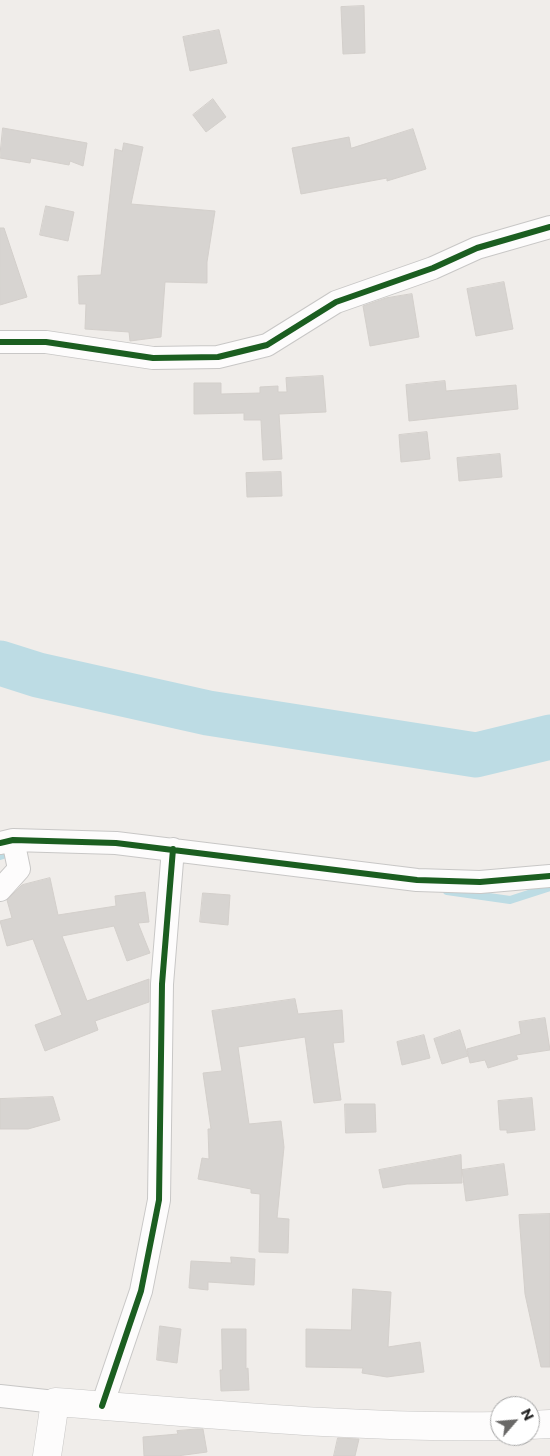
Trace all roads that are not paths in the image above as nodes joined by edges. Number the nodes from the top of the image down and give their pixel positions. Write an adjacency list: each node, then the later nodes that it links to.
1 (550, 226): 2 (street)
2 (0, 342)
3 (12, 850): 4 (street); 6 (street)
4 (173, 851): 5 (street); 9 (street)
5 (550, 876)
6 (0, 890)
7 (0, 1396): 8 (street)
8 (55, 1402): 9 (street); 11 (street)
9 (102, 1406): 10 (street)
10 (490, 1426)
11 (47, 1456)

